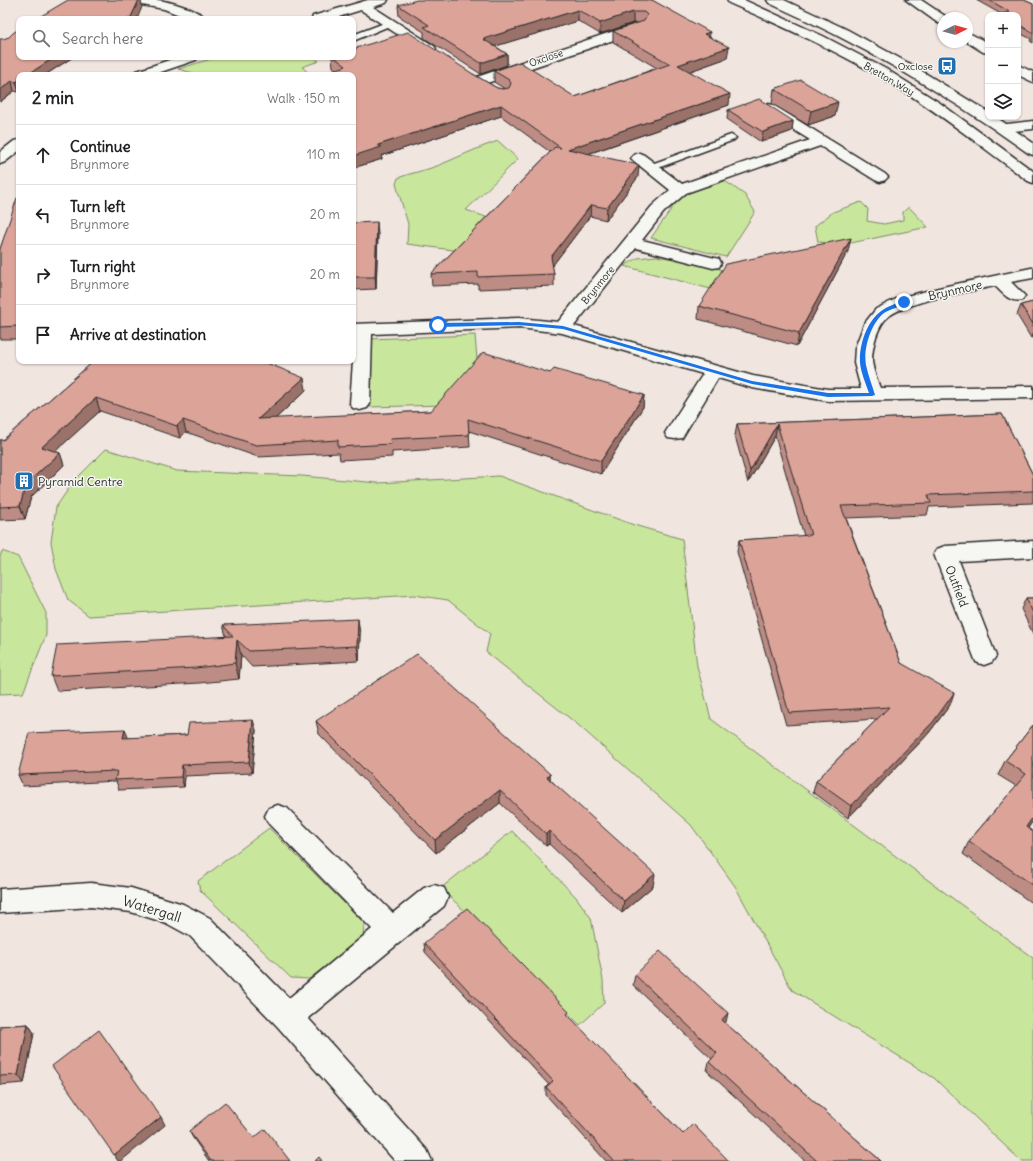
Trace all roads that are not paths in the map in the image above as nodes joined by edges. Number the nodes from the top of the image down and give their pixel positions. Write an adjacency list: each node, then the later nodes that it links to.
1 (135, 0): 6 (street)
2 (382, 0): 7 (street)
3 (733, 0): 37 (street, Bretton Way)
4 (773, 0): 28 (street, Bretton Way)
5 (912, 0): 10 (street)
6 (163, 2): 8 (street)
7 (363, 6): 9 (street); 11 (street)
8 (194, 16)
9 (328, 16)
10 (937, 16)
11 (390, 24): 15 (lane); 18 (street)
12 (598, 26): 14 (street)
13 (638, 27): 14 (street, Oxclose)
14 (614, 35): 24 (street, Oxclose)
15 (356, 37)
16 (973, 40): 17 (street)
17 (985, 48)
18 (441, 57)
19 (182, 60): 21 (street)
20 (1021, 71): 23 (street)
21 (148, 72)
22 (466, 73): 24 (street)
23 (1033, 78)
24 (479, 81): 25 (street)
25 (491, 88)
26 (765, 107): 30 (street)
27 (1033, 125): 28 (street)
28 (1003, 128): 32 (street, Bretton Way)
29 (732, 138): 35 (lane)
30 (821, 141): 36 (street); 38 (street, Brynmore)
31 (16, 146): 34 (street)
32 (1033, 150)
33 (639, 158): 35 (street)
34 (0, 159)
35 (652, 168): 38 (street)
36 (880, 177)
37 (1033, 178)
38 (680, 190): 39 (street, Brynmore)
39 (632, 242): 40 (street); 44 (street, Brynmore)
40 (713, 264)
41 (1031, 273): 42 (street, Brynmore)
42 (999, 280): 43 (street, Brynmore); 48 (street, Brynmore)
43 (1016, 296)
44 (563, 328): 45 (street); 46 (street)
45 (358, 329): 49 (street)
46 (713, 372): 48 (street); 50 (street)
47 (1033, 392): 48 (street)
48 (872, 395)
49 (360, 404)
50 (675, 433)
51 (1033, 549): 52 (street, Outfield)
52 (984, 656)
53 (278, 816): 56 (street)
54 (434, 897): 56 (street)
55 (0, 901): 57 (street, Watergall)
56 (392, 930): 57 (street)
57 (288, 1017): 58 (street, Watergall)
58 (416, 1161)

